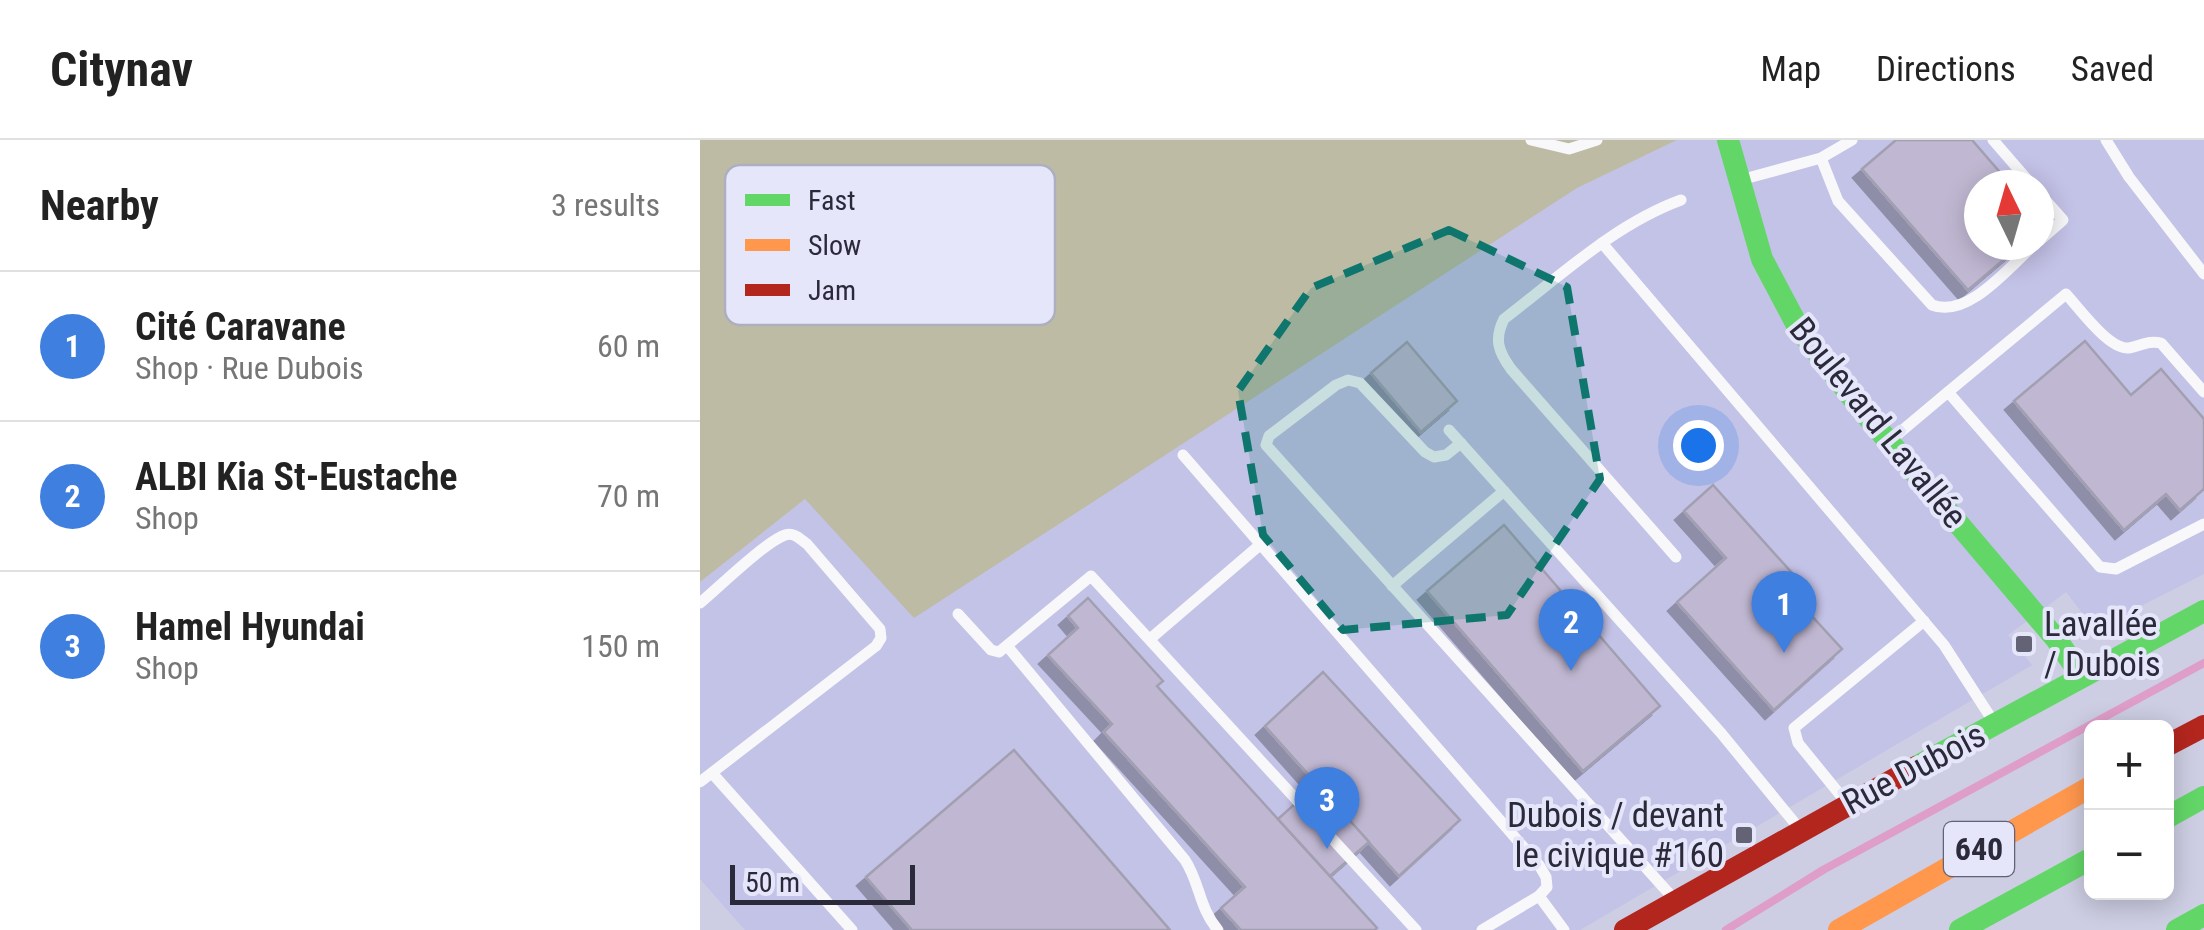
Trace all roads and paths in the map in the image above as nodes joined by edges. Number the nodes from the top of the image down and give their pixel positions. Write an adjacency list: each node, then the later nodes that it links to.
1 (1531, 140): 2 (lane)
2 (1597, 140)
3 (1728, 140): 9 (main road, Boulevard Lavallée)
4 (1852, 140): 7 (lane)
5 (1993, 140): 8 (lane)
6 (2106, 140): 15 (lane)
7 (1821, 158): 9 (lane); 14 (lane)
8 (2019, 170)
9 (1740, 180): 19 (main road, Boulevard Lavallée)
10 (1681, 200): 13 (lane)
11 (2054, 210): 12 (lane)
12 (2054, 228)
13 (1602, 244): 25 (lane); 30 (lane)
14 (2017, 260)
15 (2204, 274)
16 (1948, 392): 17 (lane); 19 (lane); 23 (lane)
17 (2204, 392)
18 (1449, 430): 20 (lane)
19 (1889, 442): 33 (main road, Boulevard Lavallée)
20 (1461, 443): 22 (lane); 26 (lane)
21 (1184, 455): 24 (lane)
22 (1504, 491): 26 (lane); 43 (lane)
23 (2204, 524)
24 (1261, 544): 31 (lane); 45 (lane)
25 (1676, 557)
26 (1392, 586): 46 (lane)
27 (700, 604): 37 (lane)
28 (2204, 611): 33 (main road, Rue Dubois)
29 (958, 614): 32 (lane)
30 (1924, 621): 34 (lane); 41 (lane)
31 (1150, 639): 32 (lane); 50 (lane)
32 (1008, 647): 49 (lane)
33 (2082, 677): 34 (main road, Rue Dubois)
34 (1995, 725): 41 (main road, Rue Dubois)
35 (2204, 726): 36 (main road)
36 (2174, 742)
37 (712, 773): 38 (lane); 48 (lane)
38 (700, 782)
39 (2084, 791): 54 (main road, 640)
40 (2204, 798): 42 (main road)
41 (1848, 804): 43 (main road, Rue Dubois)
42 (2174, 814)
43 (1800, 830): 46 (main road, Rue Dubois)
44 (2084, 862): 55 (main road, 640)
45 (1538, 896): 51 (lane); 52 (lane)
46 (1676, 901): 53 (main road, Rue Dubois)
47 (2204, 915): 56 (main road)
48 (852, 930)
49 (1218, 930)
50 (1416, 930)
51 (1482, 930)
52 (1564, 930)
53 (1625, 930)
54 (1840, 930)
55 (1960, 930)
56 (2177, 930)

